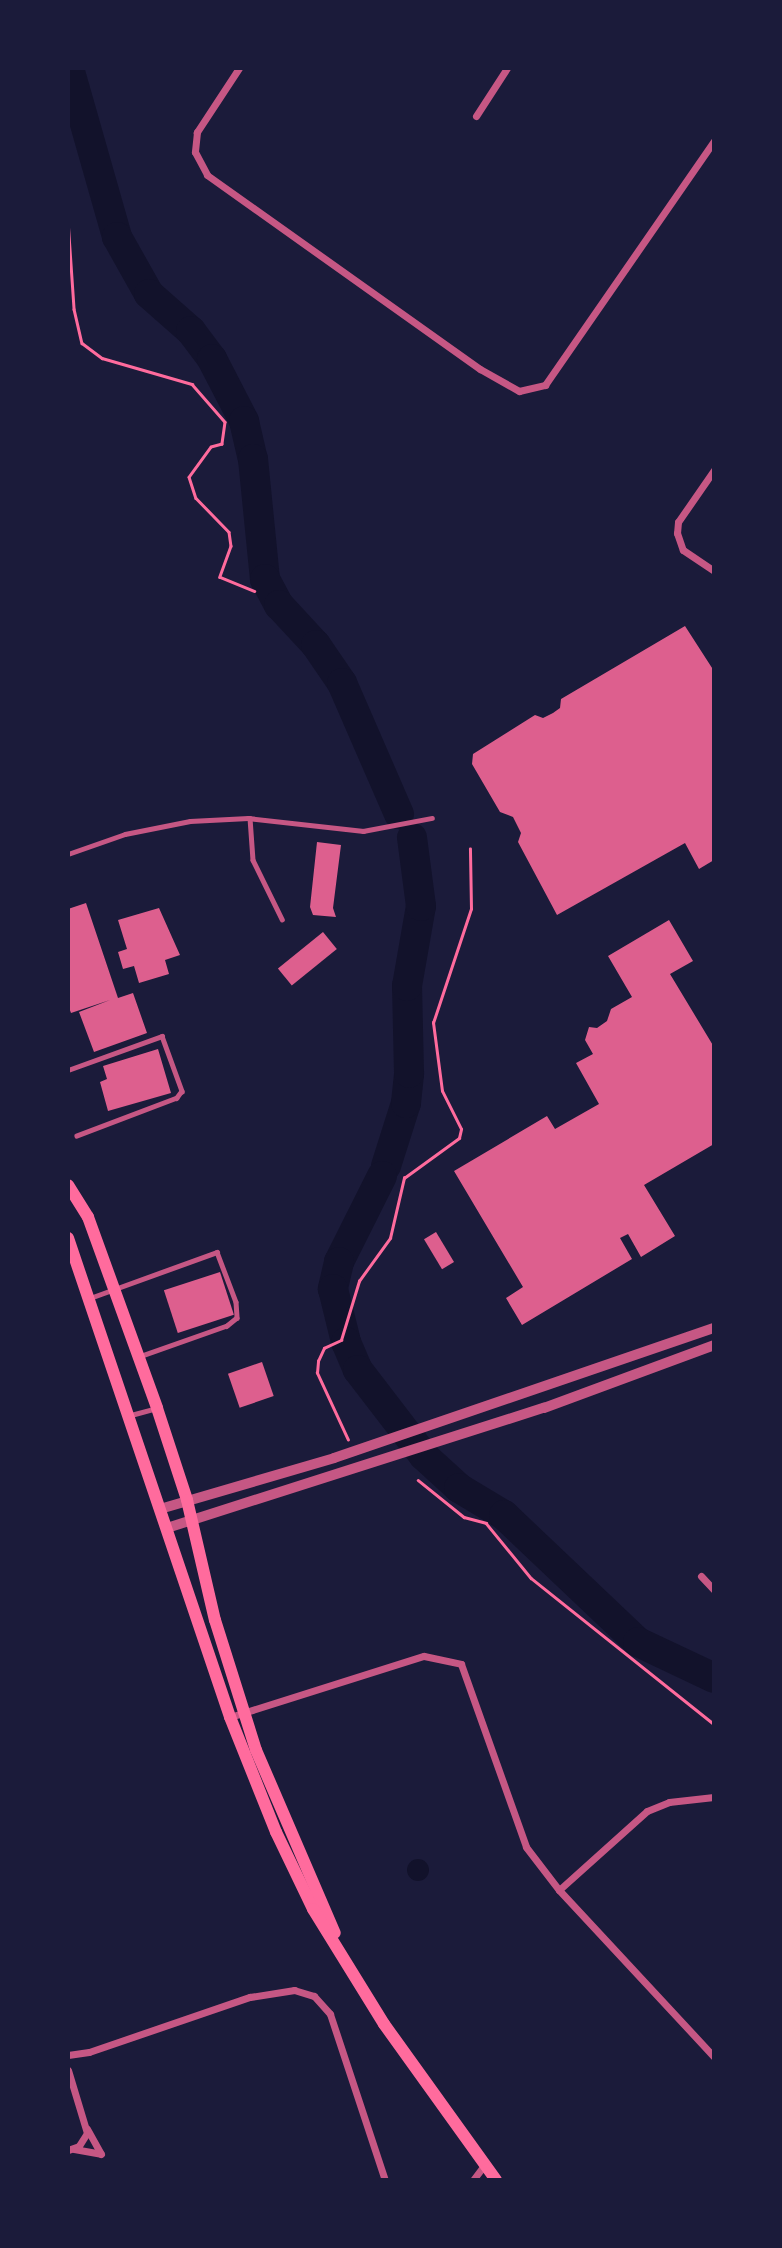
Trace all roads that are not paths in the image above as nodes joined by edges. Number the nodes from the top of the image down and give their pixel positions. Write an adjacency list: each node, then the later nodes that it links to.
1 (239, 68): 4 (street)
2 (507, 68): 3 (street)
3 (476, 116)
4 (714, 141)
5 (714, 470): 6 (street)
6 (714, 571)
7 (250, 818): 8 (lane); 9 (lane); 10 (lane)
8 (432, 818)
9 (68, 854)
10 (282, 919)
11 (68, 1070): 12 (lane)
12 (76, 1136)
13 (68, 1185): 15 (main road)
14 (68, 1238): 16 (main road)
15 (113, 1289): 16 (lane); 19 (main road); 19 (lane)
16 (89, 1299): 21 (main road)
17 (714, 1328): 22 (street)
18 (714, 1345): 24 (street)
19 (140, 1357): 20 (main road)
20 (158, 1408): 21 (lane); 22 (main road)
21 (128, 1416): 23 (main road)
22 (187, 1500): 23 (street); 24 (main road)
23 (160, 1509): 25 (main road)
24 (191, 1520): 25 (street); 28 (main road)
25 (167, 1528): 29 (main road)
26 (701, 1576): 27 (street)
27 (714, 1590)
28 (243, 1713): 29 (street); 31 (street); 32 (main road)
29 (230, 1717): 32 (main road)
30 (714, 1797): 31 (street)
31 (559, 1890): 34 (street)
32 (340, 1950): 38 (main road)
33 (68, 2055): 39 (street)
34 (714, 2057)
35 (68, 2070): 36 (street)
36 (86, 2128): 37 (street); 37 (street)
37 (70, 2149)
38 (485, 2164): 40 (street); 41 (main road)
39 (385, 2180)
40 (474, 2180)
41 (496, 2180)

